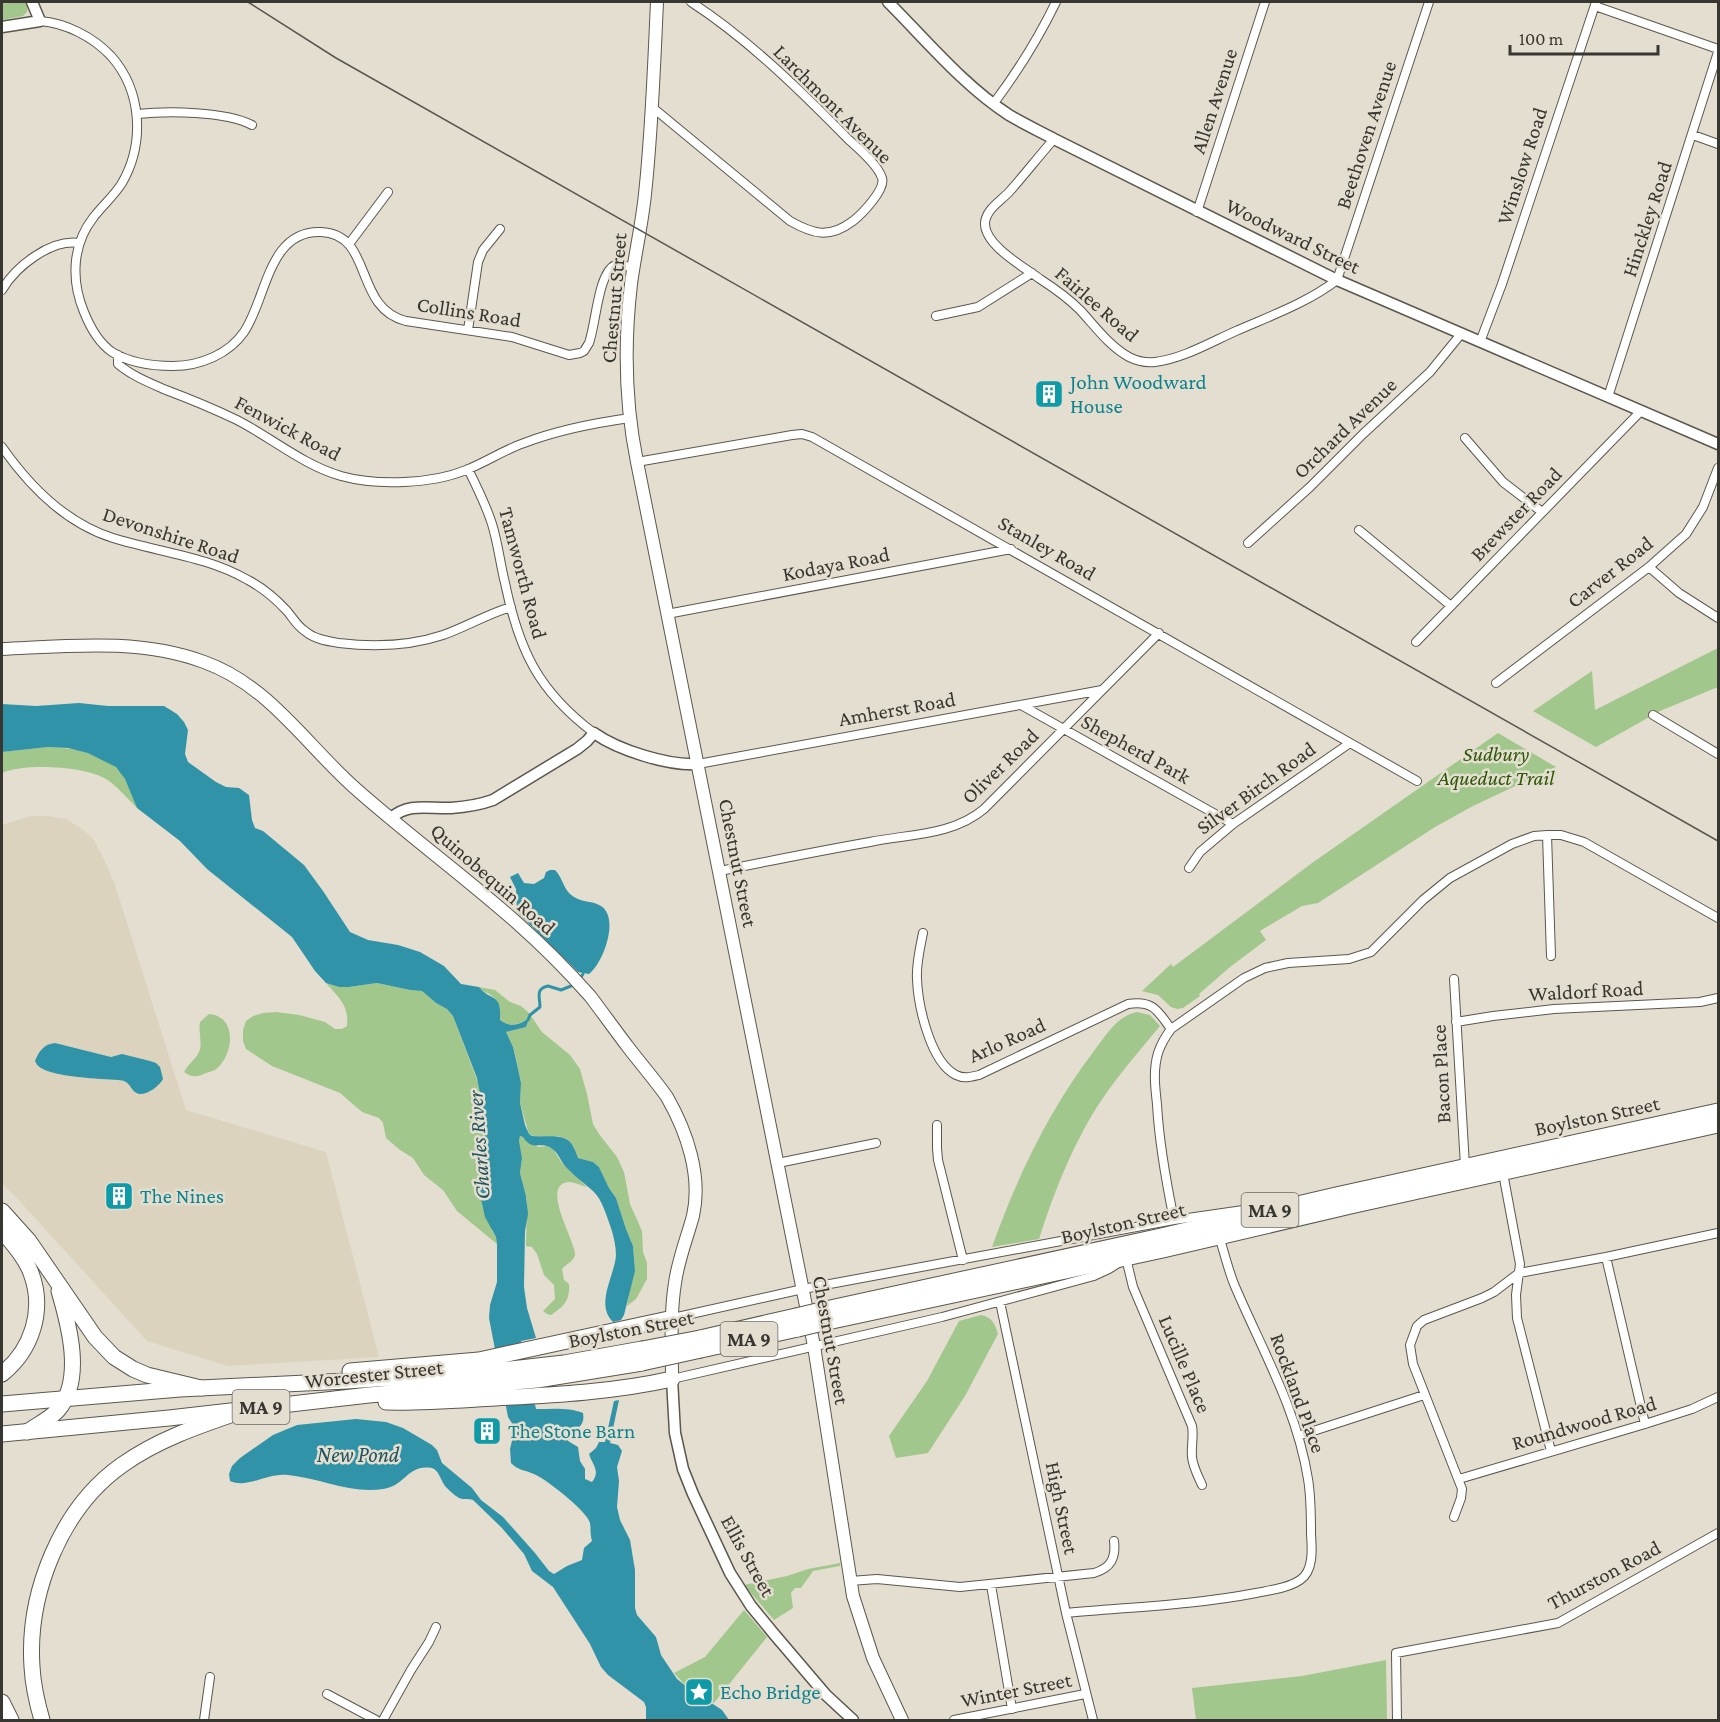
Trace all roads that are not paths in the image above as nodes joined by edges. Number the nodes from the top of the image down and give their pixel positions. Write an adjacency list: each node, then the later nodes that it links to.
1 (32, 2): 9 (street)
2 (657, 2): 13 (main road, Chestnut Street)
3 (691, 2): 13 (street, Larchmont Avenue)
4 (888, 2): 12 (street, Woodward Street)
5 (1056, 2): 12 (street)
6 (1265, 2): 20 (street, Allen Avenue)
7 (1429, 2): 26 (street, Beethoven Avenue)
8 (1595, 4): 11 (street); 31 (street, Winslow Road)
9 (39, 21): 10 (street); 14 (street)
10 (2, 27)
11 (1719, 51): 16 (street, Hinckley Road)
12 (994, 103): 17 (street, Woodward Street)
13 (652, 107): 24 (main road, Chestnut Street)
14 (137, 114): 15 (street); 22 (street)
15 (252, 125)
16 (1693, 135): 18 (street); 33 (street, Hinckley Road)
17 (1054, 140): 20 (street, Woodward Street); 25 (street, Fairlee Road)
18 (1719, 144)
19 (388, 192): 23 (street)
20 (1197, 212): 26 (street, Woodward Street)
21 (500, 229): 29 (street)
22 (80, 243): 27 (street); 32 (street)
23 (349, 244): 29 (street, Collins Road); 32 (street)
24 (634, 267): 29 (street, Collins Road); 35 (main road, Chestnut Street)
25 (1032, 273): 26 (street, Fairlee Road); 28 (street)
26 (1337, 280): 30 (street, Woodward Street)
27 (2, 290)
28 (936, 316)
29 (468, 330)
30 (1461, 334): 31 (street, Woodward Street); 44 (street, Orchard Avenue)
31 (1480, 342): 33 (street, Woodward Street)
32 (118, 355): 41 (street, Fenwick Road)
33 (1608, 397): 34 (street, Woodward Street)
34 (1641, 411): 37 (street, Woodward Street); 42 (street, Brewster Road)
35 (630, 418): 39 (main road, Chestnut Street); 41 (street, Fenwick Road)
36 (1464, 438): 42 (street)
37 (1719, 444)
38 (2, 447): 48 (street, Devonshire Road)
39 (637, 462): 45 (street, Stanley Road); 49 (main road, Chestnut Street)
40 (1719, 468): 46 (street, Carver Road)
41 (468, 469): 48 (street, Tamworth Road)
42 (1542, 512): 47 (street, Brewster Road)
43 (1359, 530): 47 (street)
44 (1248, 543)
45 (1011, 549): 49 (street, Kodaya Road); 51 (street, Stanley Road)
46 (1649, 567): 50 (street); 54 (street, Carver Road)
47 (1451, 606): 52 (street, Brewster Road)
48 (511, 608): 59 (street, Tamworth Road)
49 (667, 614): 62 (main road, Chestnut Street)
50 (1719, 618)
51 (1159, 633): 55 (street, Oliver Road); 60 (street, Stanley Road)
52 (1416, 642)
53 (2, 649): 64 (main road, Quinobequin Road)
54 (1496, 683)
55 (1102, 690): 56 (street, Amherst Road); 58 (street, Oliver Road)
56 (1020, 705): 58 (street, Shepherd Park); 62 (street, Amherst Road)
57 (1653, 715): 61 (street)
58 (1064, 729): 65 (street, Shepherd Park); 68 (street, Oliver Road)
59 (594, 733): 62 (street, Tamworth Road); 64 (street)
60 (1350, 743): 63 (street, Stanley Road); 65 (street, Silver Birch Road)
61 (1719, 754)
62 (698, 764): 68 (main road, Chestnut Street)
63 (1417, 781)
64 (391, 818): 97 (main road, Quinobequin Road)
65 (1233, 824): 67 (street, Silver Birch Road)
66 (1547, 835): 69 (street); 71 (street); 75 (street)
67 (1189, 868)
68 (720, 872): 80 (main road, Chestnut Street)
69 (1719, 918)
70 (923, 933): 75 (street, Arlo Road)
71 (1551, 956)
72 (1454, 979): 74 (street, Bacon Place)
73 (1719, 998): 74 (street, Waldorf Road)
74 (1456, 1022): 81 (street, Bacon Place)
75 (1171, 1029): 85 (street)
76 (1719, 1111): 81 (highway, Boylston Street / MA 9)
77 (937, 1125): 91 (street)
78 (1719, 1125): 82 (highway, Boylston Street / MA 9)
79 (876, 1143): 80 (street)
80 (778, 1163): 94 (main road, Chestnut Street)
81 (1465, 1166): 83 (highway, Boylston Street / MA 9)
82 (1503, 1173): 88 (highway, Boylston Street / MA 9); 92 (street)
83 (1304, 1202): 85 (street); 96 (highway, Boylston Street / MA 9)
84 (2, 1211): 93 (highway)
85 (1174, 1220): 91 (street)
86 (2, 1231): 100 (highway)
87 (1719, 1233): 89 (street)
88 (1219, 1236): 90 (highway, Boylston Street / MA 9); 112 (street, Rockland Place)
89 (1606, 1257): 92 (street); 109 (street)
90 (1126, 1258): 95 (street); 96 (highway, Boylston Street / MA 9); 115 (street, Lucille Place)
91 (963, 1260): 94 (street)
92 (1519, 1273): 104 (street); 113 (street)
93 (57, 1283): 103 (highway); 106 (highway)
94 (803, 1288): 97 (street); 98 (main road, Chestnut Street)
95 (1000, 1302): 98 (street); 119 (street, High Street)
96 (822, 1317): 99 (highway, Boylston Street / MA 9, bridge)
97 (673, 1318): 101 (highway); 102 (main road, Quinobequin Road)
98 (814, 1346): 102 (street); 120 (main road, Chestnut Street)
99 (535, 1373): 101 (highway, Worcester Street / MA 9)
100 (2, 1374)
101 (493, 1377): 102 (highway); 103 (highway, Worcester Street / MA 9); 108 (highway, Worcester Street / MA 9)
102 (672, 1379): 134 (street, Ellis Street)
103 (201, 1388): 106 (highway, Worcester Street / MA 9)
104 (1424, 1395): 112 (street); 114 (street)
105 (1719, 1397): 109 (street, Roundwood Road)
106 (65, 1398): 107 (highway, Worcester Street / MA 9); 110 (highway)
107 (2, 1404)
108 (248, 1409): 110 (highway, Worcester Street / MA 9); 130 (highway)
109 (1645, 1424): 113 (street, Roundwood Road)
110 (27, 1431): 111 (highway, Worcester Street / MA 9)
111 (2, 1434)
112 (1298, 1436): 122 (street, Rockland Place)
113 (1551, 1451): 114 (street, Roundwood Road)
114 (1459, 1479): 116 (street)
115 (1202, 1485)
116 (1454, 1517)
117 (1719, 1533): 138 (street, Thurston Road)
118 (1114, 1541): 119 (street)
119 (1059, 1577): 121 (street); 122 (street, High Street)
120 (850, 1581): 121 (street); 135 (main road, Chestnut Street)
121 (991, 1585): 128 (street)
122 (1066, 1613): 126 (street, High Street)
123 (436, 1627): 133 (street)
124 (210, 1677): 131 (street)
125 (327, 1694): 132 (street)
126 (1086, 1694): 128 (street, Winter Street); 137 (street, High Street)
127 (2, 1702): 129 (highway)
128 (1012, 1709): 136 (street, Winter Street)
129 (11, 1720)
130 (42, 1720)
131 (204, 1720)
132 (376, 1720)
133 (383, 1720)
134 (853, 1720)
135 (902, 1720)
136 (954, 1720)
137 (1093, 1720)
138 (1397, 1720)

